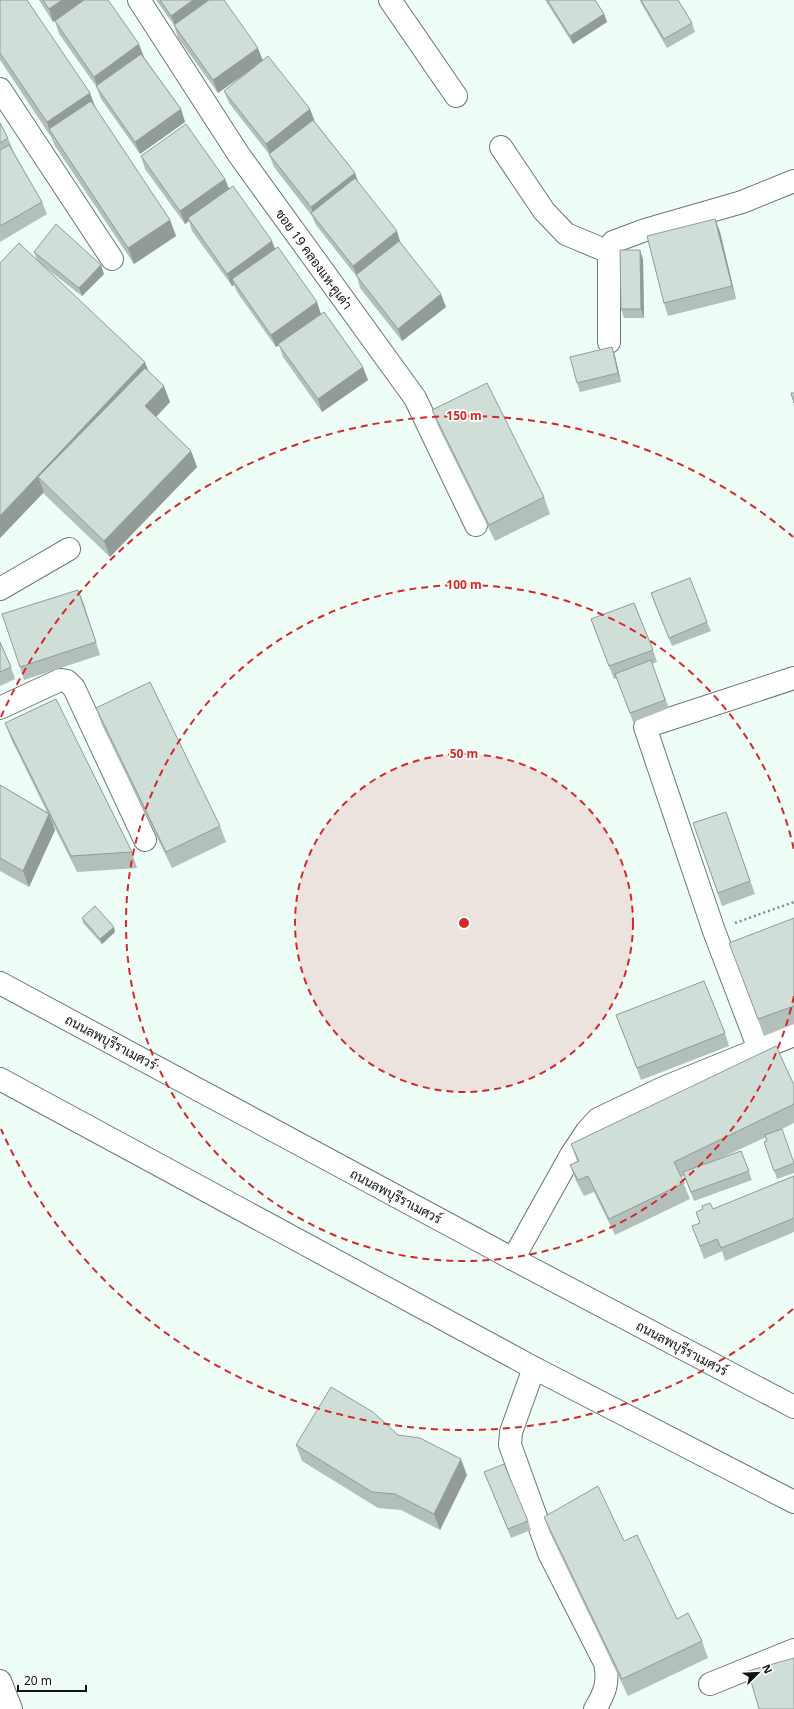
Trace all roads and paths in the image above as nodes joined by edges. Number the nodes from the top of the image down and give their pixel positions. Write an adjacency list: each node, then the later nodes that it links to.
1 (139, 0): 10 (street, ซอย 19 คลองแห-คูเต่า)
2 (390, 0): 4 (street)
3 (0, 88): 8 (street)
4 (456, 96)
5 (501, 147): 7 (street)
6 (794, 181): 7 (street)
7 (609, 252): 9 (street)
8 (112, 259)
9 (609, 342)
10 (476, 525)
11 (69, 549): 12 (street)
12 (0, 589)
13 (794, 678): 17 (street)
14 (0, 708): 15 (street)
15 (145, 840)
16 (794, 902): 17 (path)
17 (714, 931): 20 (street)
18 (0, 982): 22 (street, ถนนลพบุรีราเมศวร์)
19 (794, 1035): 20 (street)
20 (759, 1049): 22 (street)
21 (0, 1079): 23 (street)
22 (513, 1259): 24 (street, ถนนลพบุรีราเมศวร์)
23 (534, 1368): 25 (street); 30 (street)
24 (794, 1407)
25 (794, 1502)
26 (794, 1650): 28 (street)
27 (0, 1680): 29 (street)
28 (710, 1684)
29 (11, 1709)
30 (595, 1709)

